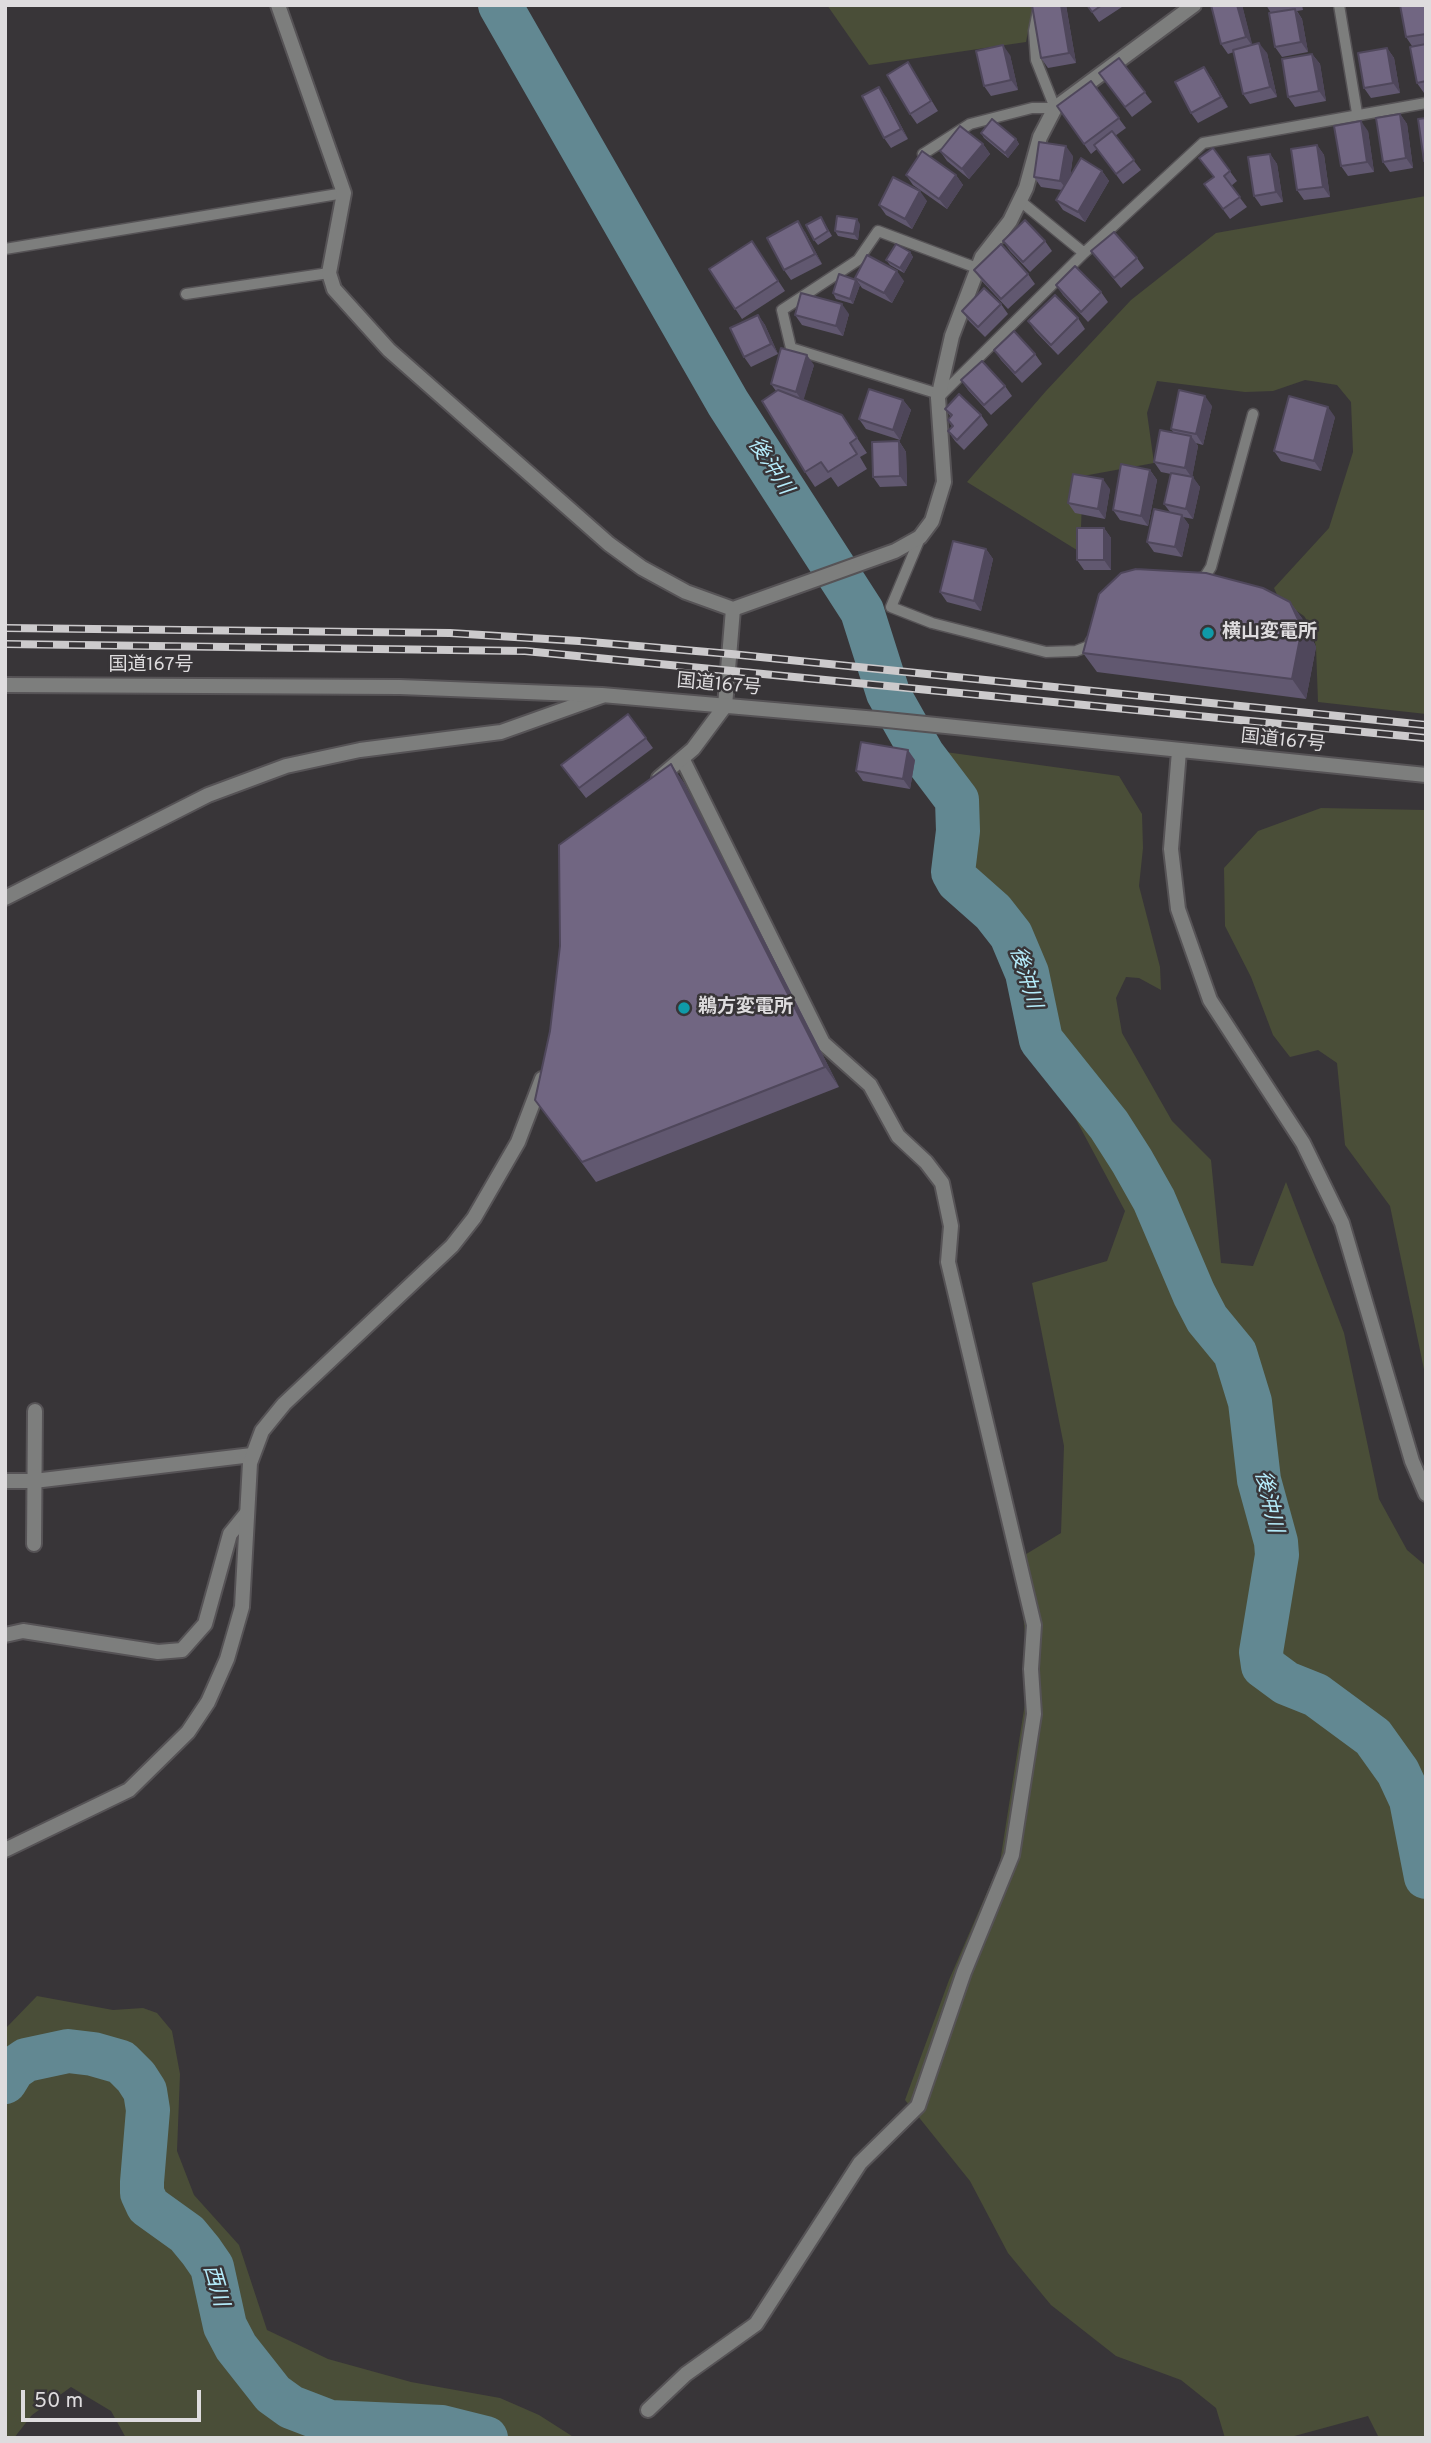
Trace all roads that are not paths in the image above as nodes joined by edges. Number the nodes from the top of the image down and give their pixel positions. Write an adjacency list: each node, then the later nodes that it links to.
1 (278, 5): 9 (street)
2 (1039, 5): 6 (lane)
3 (1194, 5): 6 (street)
4 (1339, 5): 7 (lane)
5 (1426, 103): 7 (lane)
6 (1055, 108): 8 (lane); 10 (street)
7 (1357, 113): 12 (lane)
8 (923, 154)
9 (344, 193): 11 (lane); 14 (street)
10 (1019, 200): 12 (lane); 13 (street)
11 (5, 249)
12 (1084, 253): 16 (lane)
13 (977, 268): 16 (street); 16 (lane)
14 (329, 273): 15 (lane); 20 (street)
15 (186, 293)
16 (938, 396): 18 (street)
17 (1253, 414): 19 (lane)
18 (920, 537): 20 (street); 21 (lane)
19 (1191, 577)
20 (733, 609): 24 (street)
21 (1095, 634)
22 (5, 685): 23 (street, 国道167号)
23 (602, 695): 24 (street, 国道167号); 29 (street)
24 (724, 706): 25 (street, 国道167号); 26 (street)
25 (1180, 751): 27 (street, 国道167号); 35 (street)
26 (683, 760): 28 (street); 40 (street)
27 (1426, 775)
28 (650, 785)
29 (5, 898)
30 (547, 1061): 32 (street)
31 (35, 1411): 34 (street)
32 (252, 1455): 34 (street); 36 (street)
33 (5, 1481): 34 (street)
34 (34, 1481): 37 (street)
35 (1426, 1494)
36 (247, 1513): 38 (street); 39 (street)
37 (34, 1544)
38 (5, 1634)
39 (5, 1850)
40 (648, 2410)

